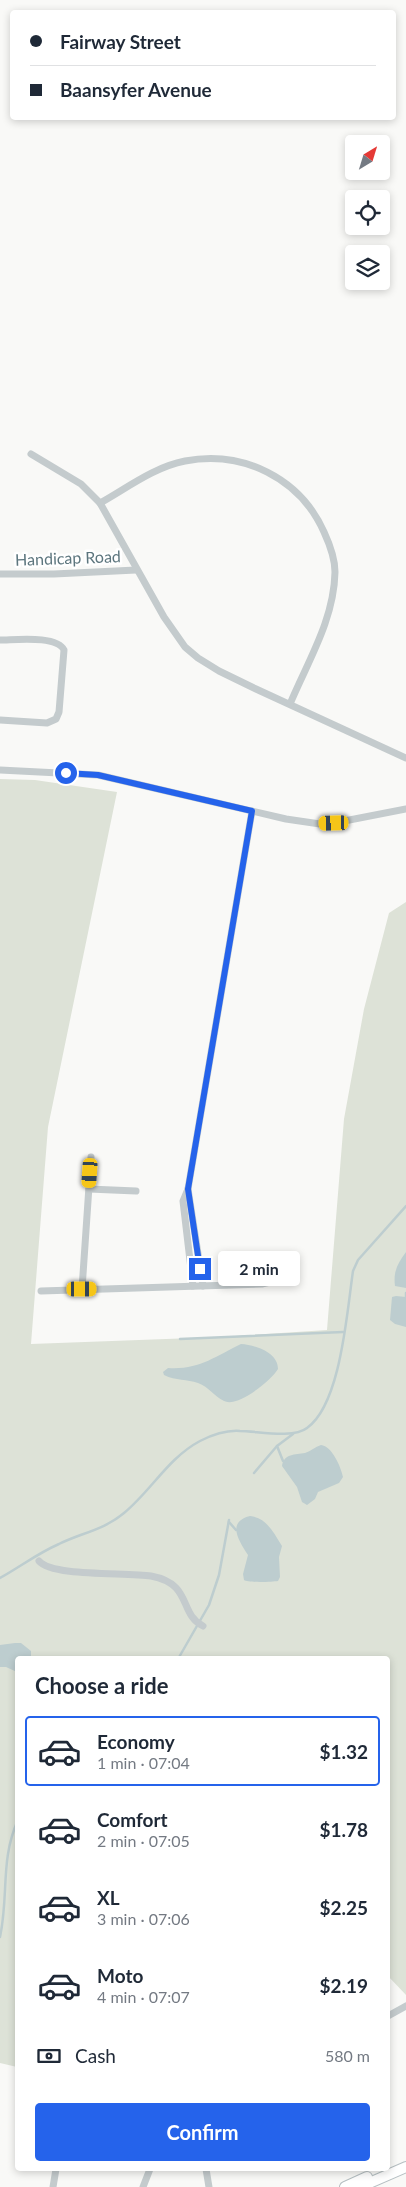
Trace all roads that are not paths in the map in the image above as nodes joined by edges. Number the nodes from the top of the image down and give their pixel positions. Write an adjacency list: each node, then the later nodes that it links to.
1 (31, 454): 2 (street)
2 (100, 503): 3 (street); 6 (street)
3 (136, 570): 4 (street, Handicap Road); 6 (street)
4 (0, 574)
5 (0, 640): 7 (street)
6 (290, 704): 8 (street)
7 (0, 720)
8 (406, 758)
9 (0, 770): 11 (street)
10 (406, 809): 11 (street)
11 (252, 811): 14 (street)
12 (91, 1156): 13 (street)
13 (89, 1189): 15 (street); 21 (street)
14 (188, 1189): 16 (street); 17 (street)
15 (136, 1192)
16 (195, 1235): 17 (street); 20 (street)
17 (186, 1236): 19 (street)
18 (285, 1256): 20 (street)
19 (193, 1286): 20 (street); 21 (street)
20 (203, 1286)
21 (82, 1289): 22 (street)
22 (41, 1290)
23 (38, 1561): 24 (street)
24 (203, 1626)
25 (406, 2006): 26 (street)
26 (390, 2015)
27 (406, 2159): 28 (main road)
28 (390, 2167)
29 (406, 2167): 38 (main road)
30 (56, 2171): 34 (street)
31 (149, 2171): 35 (street)
32 (206, 2171): 36 (street)
33 (380, 2171): 37 (main road)
34 (53, 2187)
35 (143, 2187)
36 (208, 2187)
37 (344, 2187)
38 (360, 2187)

